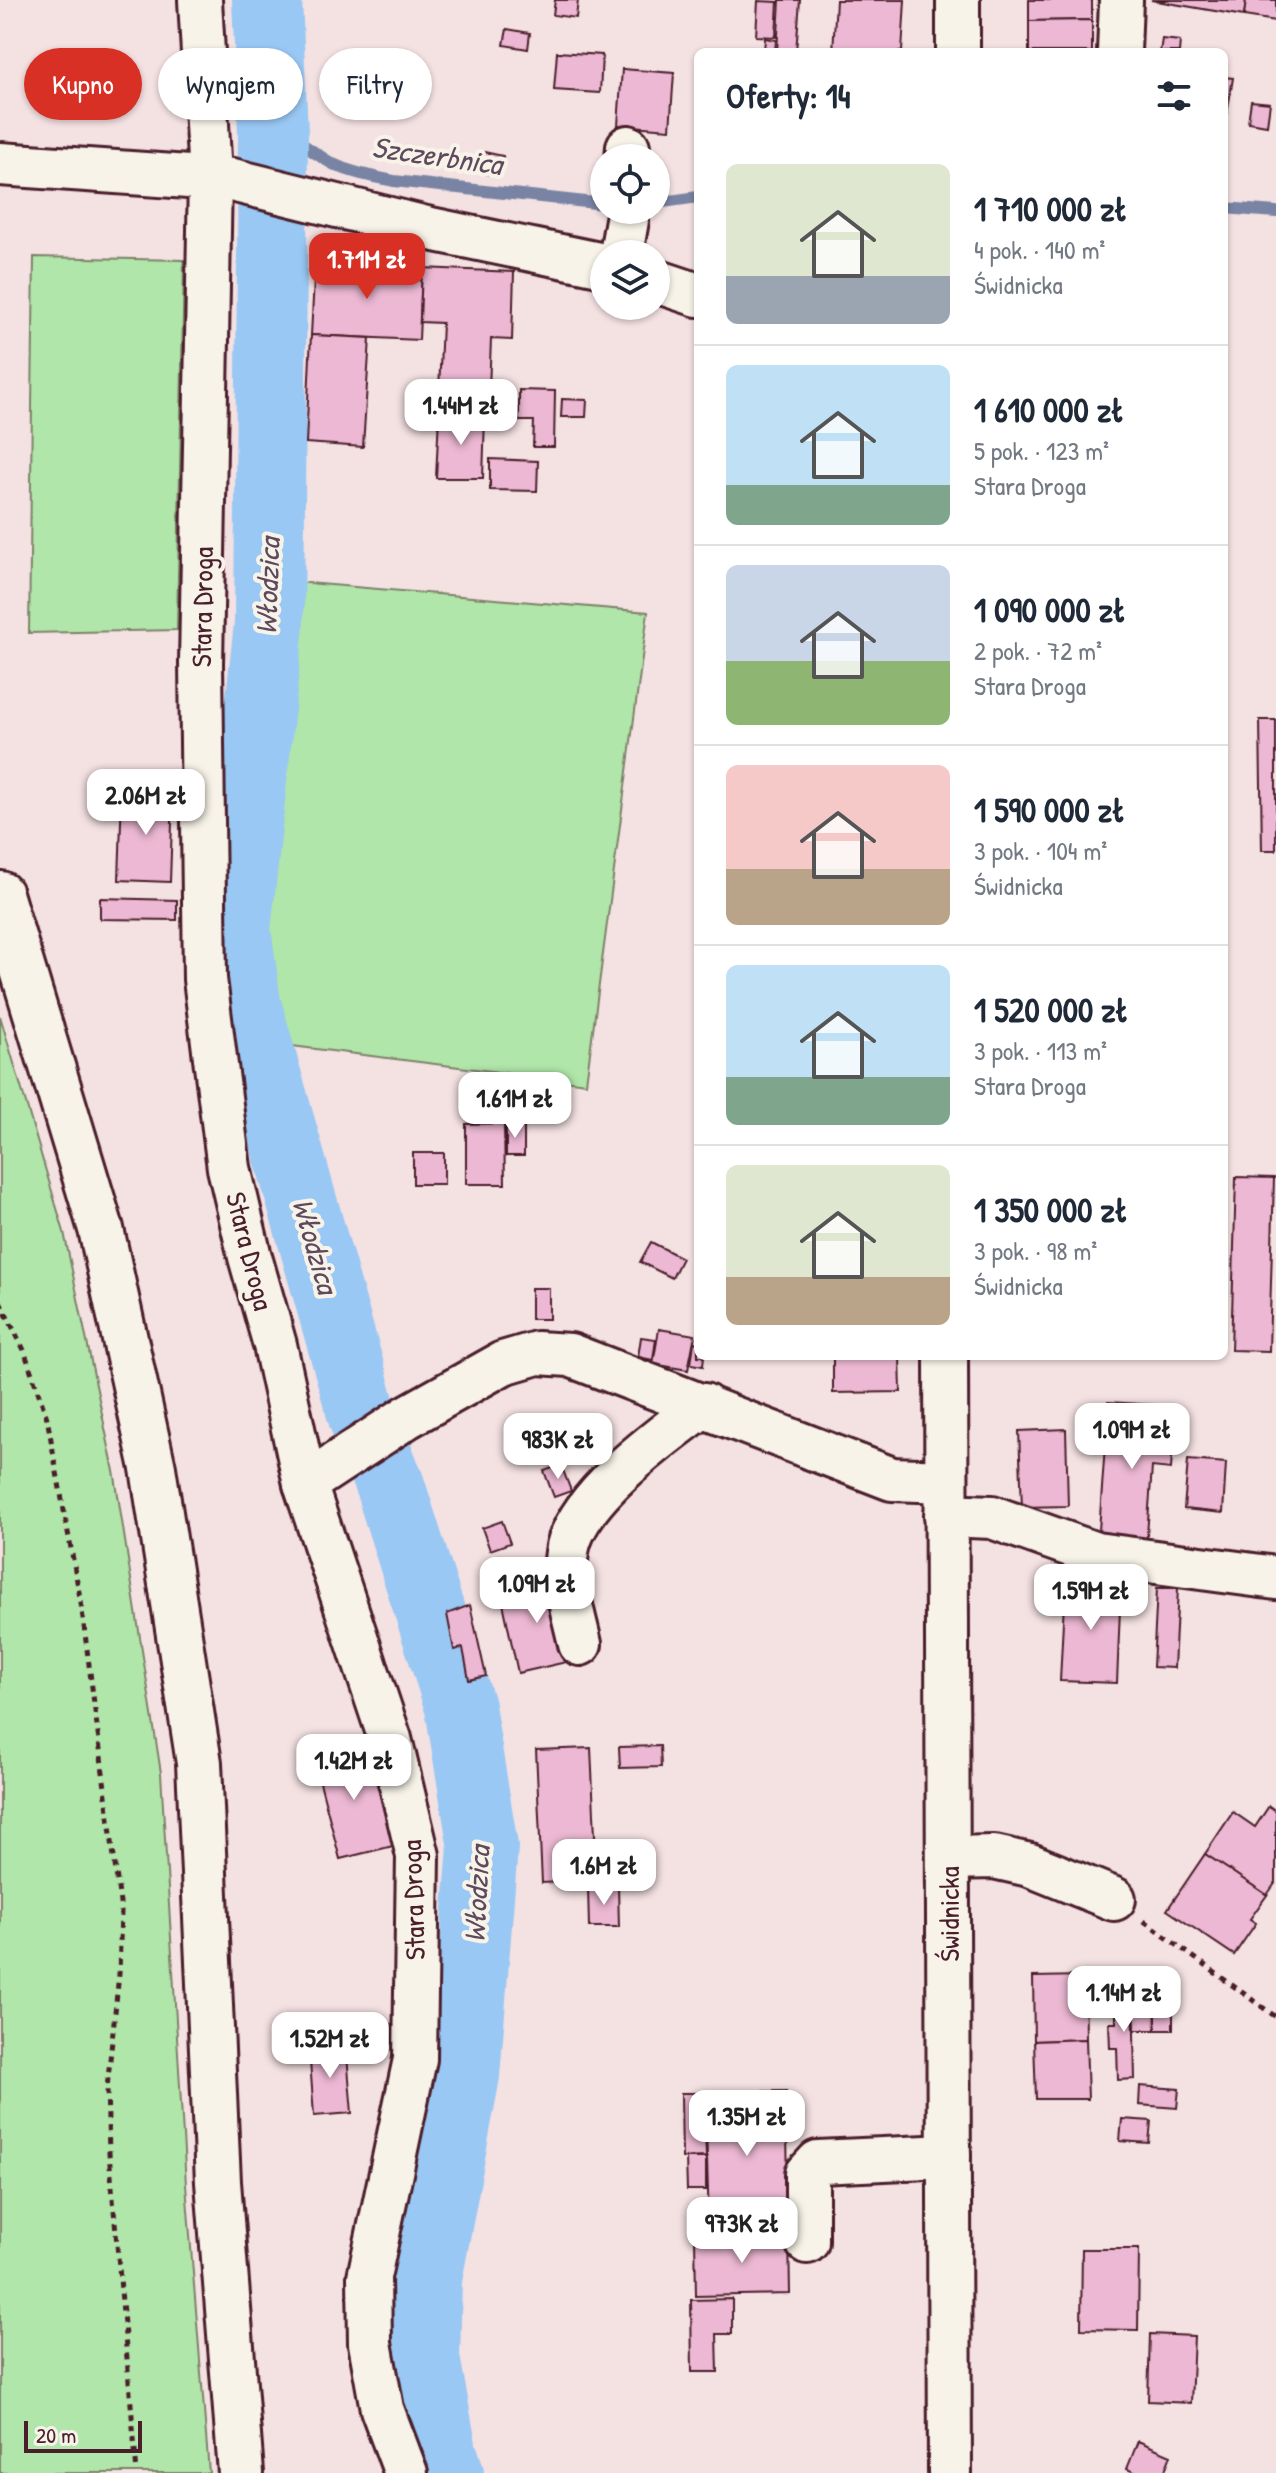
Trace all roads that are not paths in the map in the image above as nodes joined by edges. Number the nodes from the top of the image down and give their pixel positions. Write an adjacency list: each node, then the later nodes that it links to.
1 (958, 0): 4 (street)
2 (1121, 0): 5 (street)
3 (196, 4): 7 (street, Stara Droga)
4 (958, 48)
5 (1119, 48)
6 (0, 164): 7 (street)
7 (221, 178): 8 (street); 14 (street, Stara Droga)
8 (590, 262)
9 (670, 286): 10 (street)
10 (694, 294)
11 (0, 894): 22 (main road)
12 (946, 1360): 15 (street, Świdnicka)
13 (704, 1405): 14 (street); 15 (street); 17 (street)
14 (314, 1478): 23 (street, Stara Droga)
15 (946, 1498): 16 (street); 18 (street, Świdnicka)
16 (1276, 1578)
17 (580, 1644)
18 (949, 1858): 19 (street); 20 (street, Świdnicka)
19 (1114, 1899)
20 (949, 2156): 21 (street); 24 (street, Świdnicka)
21 (807, 2242)
22 (241, 2473)
23 (406, 2473)
24 (950, 2473)

